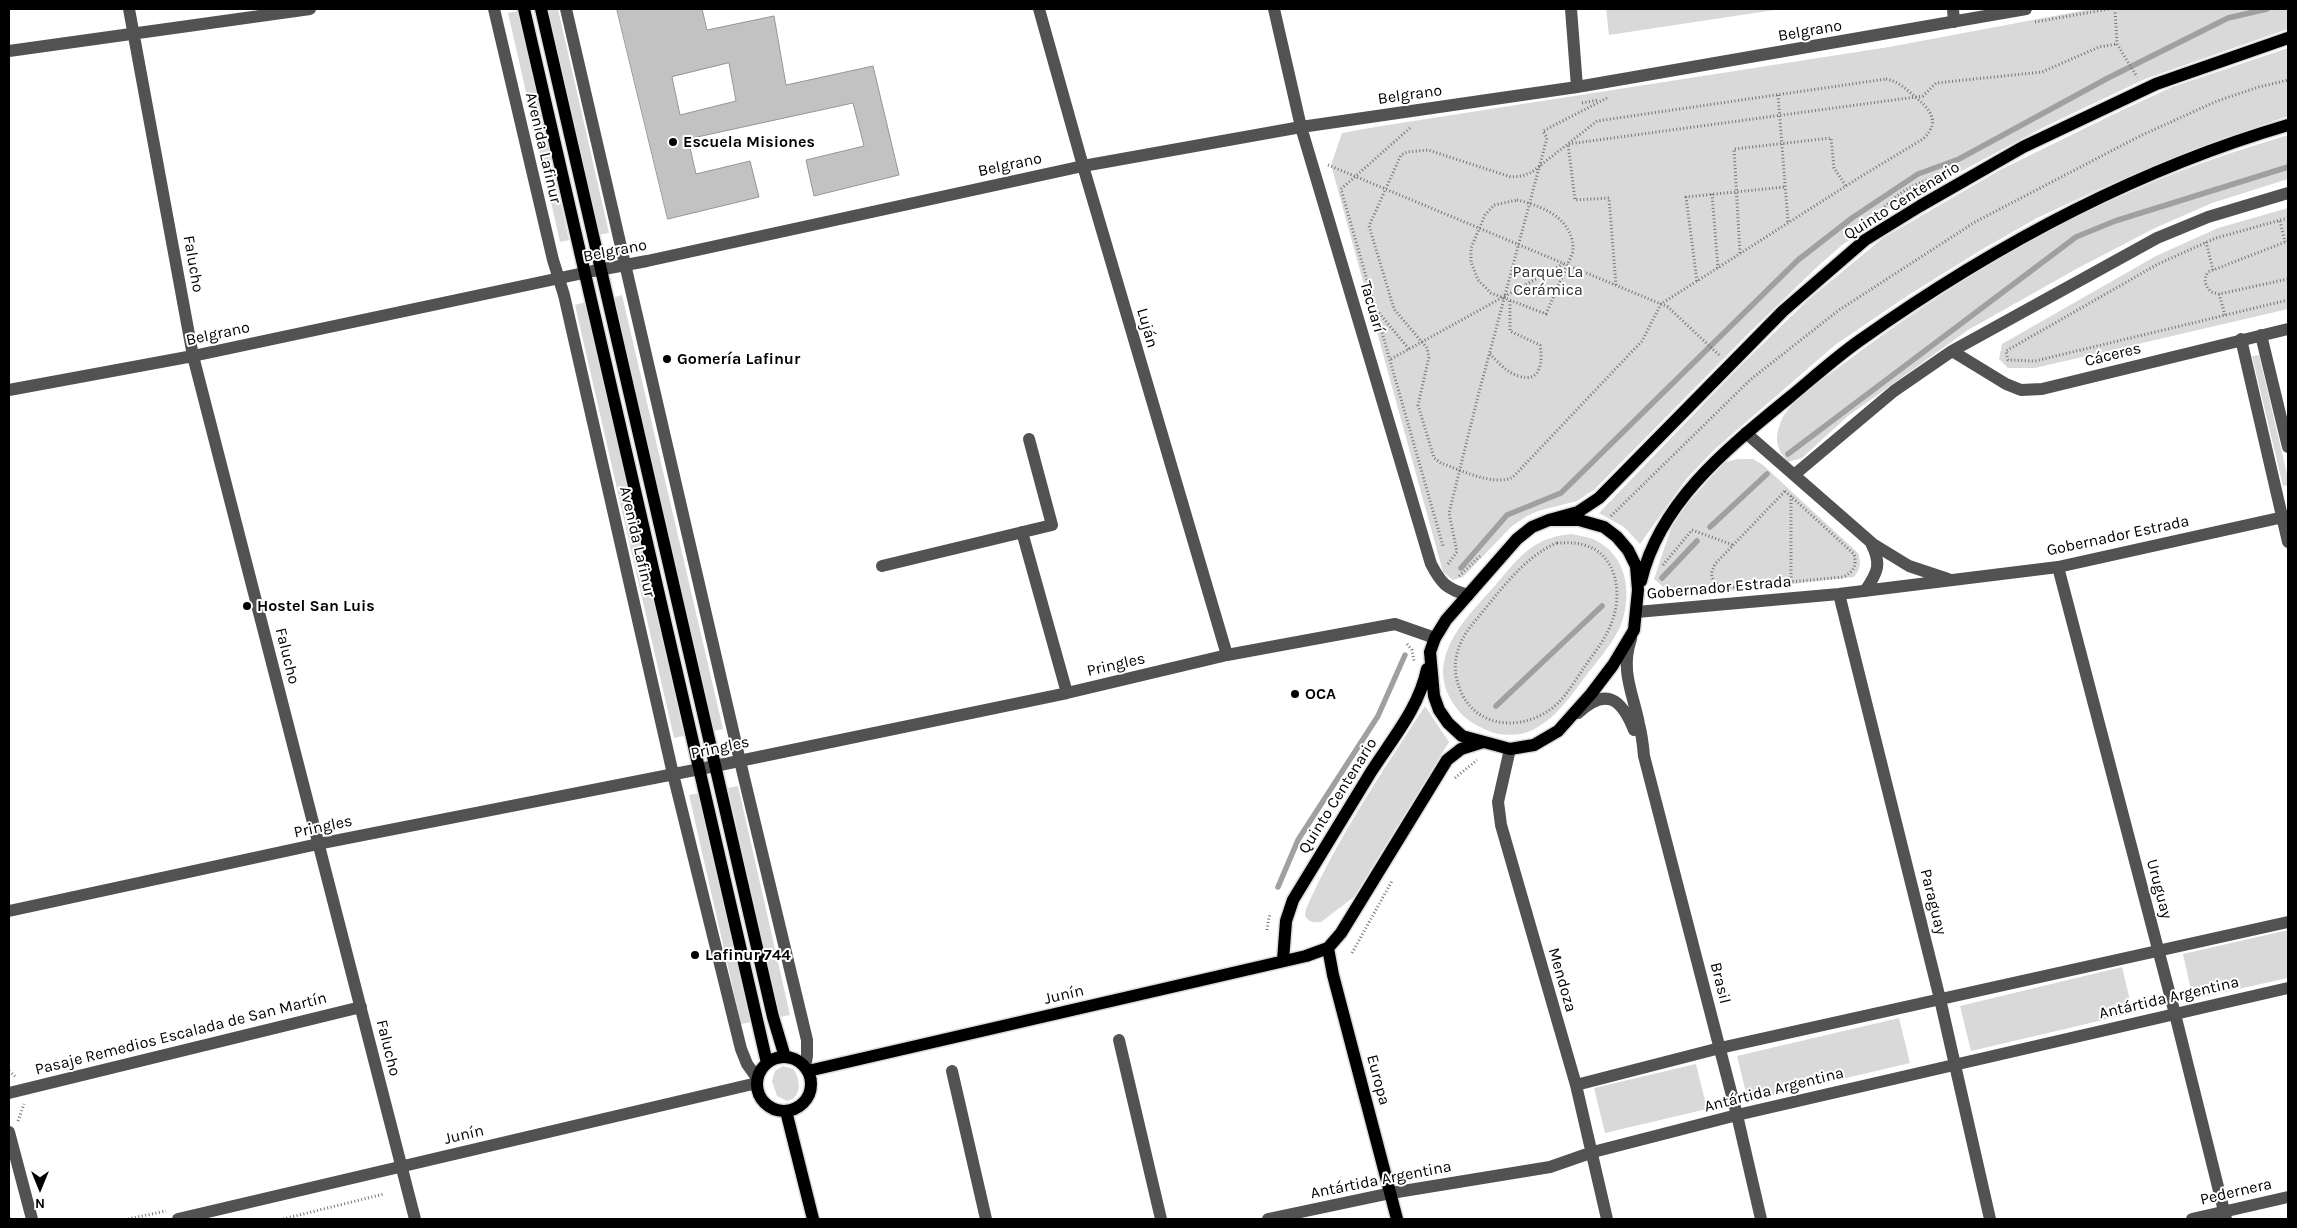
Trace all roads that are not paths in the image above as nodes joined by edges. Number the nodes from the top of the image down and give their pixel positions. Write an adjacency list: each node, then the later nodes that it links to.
1 (130, 9): 13 (street, Falucho)
2 (302, 9): 13 (street)
3 (494, 9): 24 (street, Avenida Lafinur)
4 (524, 9): 23 (main road, Avenida Lafinur)
5 (541, 9): 22 (main road, Avenida Lafinur)
6 (566, 9): 21 (street)
7 (1040, 9): 19 (street, Luján)
8 (1274, 9): 18 (street, Tacuarí)
9 (1571, 9): 16 (street)
10 (1953, 9): 12 (street)
11 (2026, 9): 12 (street, Belgrano)
12 (1954, 22): 16 (street, Belgrano)
13 (135, 33): 15 (street); 29 (street, Falucho)
14 (2288, 38): 36 (main road, Quinto Centenario)
15 (9, 51)
16 (1577, 87): 18 (street, Belgrano)
17 (2288, 125): 31 (main road)
18 (1301, 127): 19 (street, Belgrano); 46 (street, Tacuarí)
19 (1083, 166): 21 (street, Belgrano); 51 (street, Luján)
20 (2288, 193): 28 (street)
21 (625, 266): 22 (street, Belgrano); 57 (street)
22 (601, 270): 23 (street, Belgrano); 58 (main road, Avenida Lafinur)
23 (585, 273): 24 (street, Belgrano); 59 (main road, Avenida Lafinur)
24 (558, 278): 29 (street, Belgrano); 60 (street, Avenida Lafinur)
25 (2288, 329): 26 (street, Cáceres)
26 (2261, 335): 27 (street, Cáceres); 33 (street)
27 (2241, 339): 28 (street, Cáceres); 35 (street)
28 (1952, 351): 34 (street)
29 (193, 356): 30 (street, Belgrano); 61 (street, Falucho)
30 (9, 390)
31 (1746, 433): 34 (street, Gobernador Estrada); 43 (main road)
32 (1029, 439): 37 (street)
33 (2288, 447)
34 (1794, 476): 38 (street, Gobernador Estrada)
35 (2285, 516): 39 (street); 41 (street, Gobernador Estrada)
36 (1549, 520): 43 (main road); 46 (main road, Quinto Centenario)
37 (1022, 532): 40 (street); 52 (street)
38 (1869, 541): 42 (street, Gobernador Estrada); 44 (street)
39 (2288, 542)
40 (882, 566)
41 (2058, 567): 42 (street, Gobernador Estrada); 65 (street, Uruguay)
42 (1953, 580): 44 (street, Gobernador Estrada)
43 (1638, 590): 47 (main road)
44 (1865, 591): 45 (street, Gobernador Estrada)
45 (1839, 594): 47 (street, Gobernador Estrada); 68 (street, Paraguay)
46 (1468, 595): 49 (main road, Quinto Centenario)
47 (1637, 612): 48 (main road)
48 (1634, 630): 53 (main road); 56 (street, Brasil)
49 (1435, 638): 50 (main road, Quinto Centenario); 51 (street, Pringles)
50 (1430, 652): 54 (main road); 66 (main road, Quinto Centenario)
51 (1227, 655): 52 (street, Pringles)
52 (1067, 693): 57 (street, Pringles)
53 (1558, 731): 55 (main road); 56 (street, Brasil)
54 (1489, 744): 55 (main road); 64 (main road)
55 (1510, 749): 79 (street, Mendoza)
56 (1644, 756): 72 (street, Brasil)
57 (740, 761): 58 (street, Pringles); 76 (street)
58 (715, 766): 59 (street, Pringles); 73 (main road, Avenida Lafinur)
59 (699, 769): 60 (street, Pringles); 74 (main road, Avenida Lafinur)
60 (673, 774): 61 (street, Pringles); 78 (street, Avenida Lafinur)
61 (318, 844): 62 (street, Pringles); 69 (street, Falucho)
62 (9, 911)
63 (2288, 922): 65 (street)
64 (1328, 948): 66 (main road, Junín); 86 (main road, Europa)
65 (2159, 951): 68 (street); 70 (street, Uruguay)
66 (1283, 960): 76 (main road, Junín)
67 (2288, 988): 70 (street, Antártida Argentina)
68 (1940, 999): 72 (street); 75 (street, Paraguay)
69 (361, 1007): 80 (street, Pasaje Remedios Escalada de San Martín); 85 (street, Falucho)
70 (2176, 1014): 75 (street, Antártida Argentina); 88 (street, Uruguay)
71 (1120, 1040): 94 (street)
72 (1720, 1048): 79 (street); 82 (street, Brasil)
73 (785, 1057): 74 (main road); 76 (main road)
74 (767, 1063): 78 (main road)
75 (1956, 1063): 82 (street, Antártida Argentina); 99 (street, Paraguay)
76 (806, 1069): 81 (main road)
77 (952, 1071): 93 (street)
78 (757, 1081): 81 (main road); 85 (street, Junín)
79 (1576, 1085): 84 (street, Mendoza)
80 (9, 1092)
81 (786, 1111): 92 (main road)
82 (1737, 1115): 84 (street, Antártida Argentina); 98 (street, Brasil)
83 (9, 1132): 89 (street)
84 (1593, 1152): 86 (street, Antártida Argentina); 97 (street, Mendoza)
85 (402, 1166): 90 (street, Junín); 91 (street, Falucho)
86 (1391, 1193): 95 (street, Antártida Argentina); 96 (main road, Europa)
87 (2288, 1197): 88 (street, Pedernera)
88 (2225, 1216): 100 (street, Pedernera)
89 (32, 1219)
90 (178, 1219)
91 (415, 1219)
92 (813, 1219)
93 (986, 1219)
94 (1161, 1219)
95 (1268, 1219)
96 (1397, 1219)
97 (1608, 1219)
98 (1762, 1219)
99 (1990, 1219)
100 (2192, 1219)

